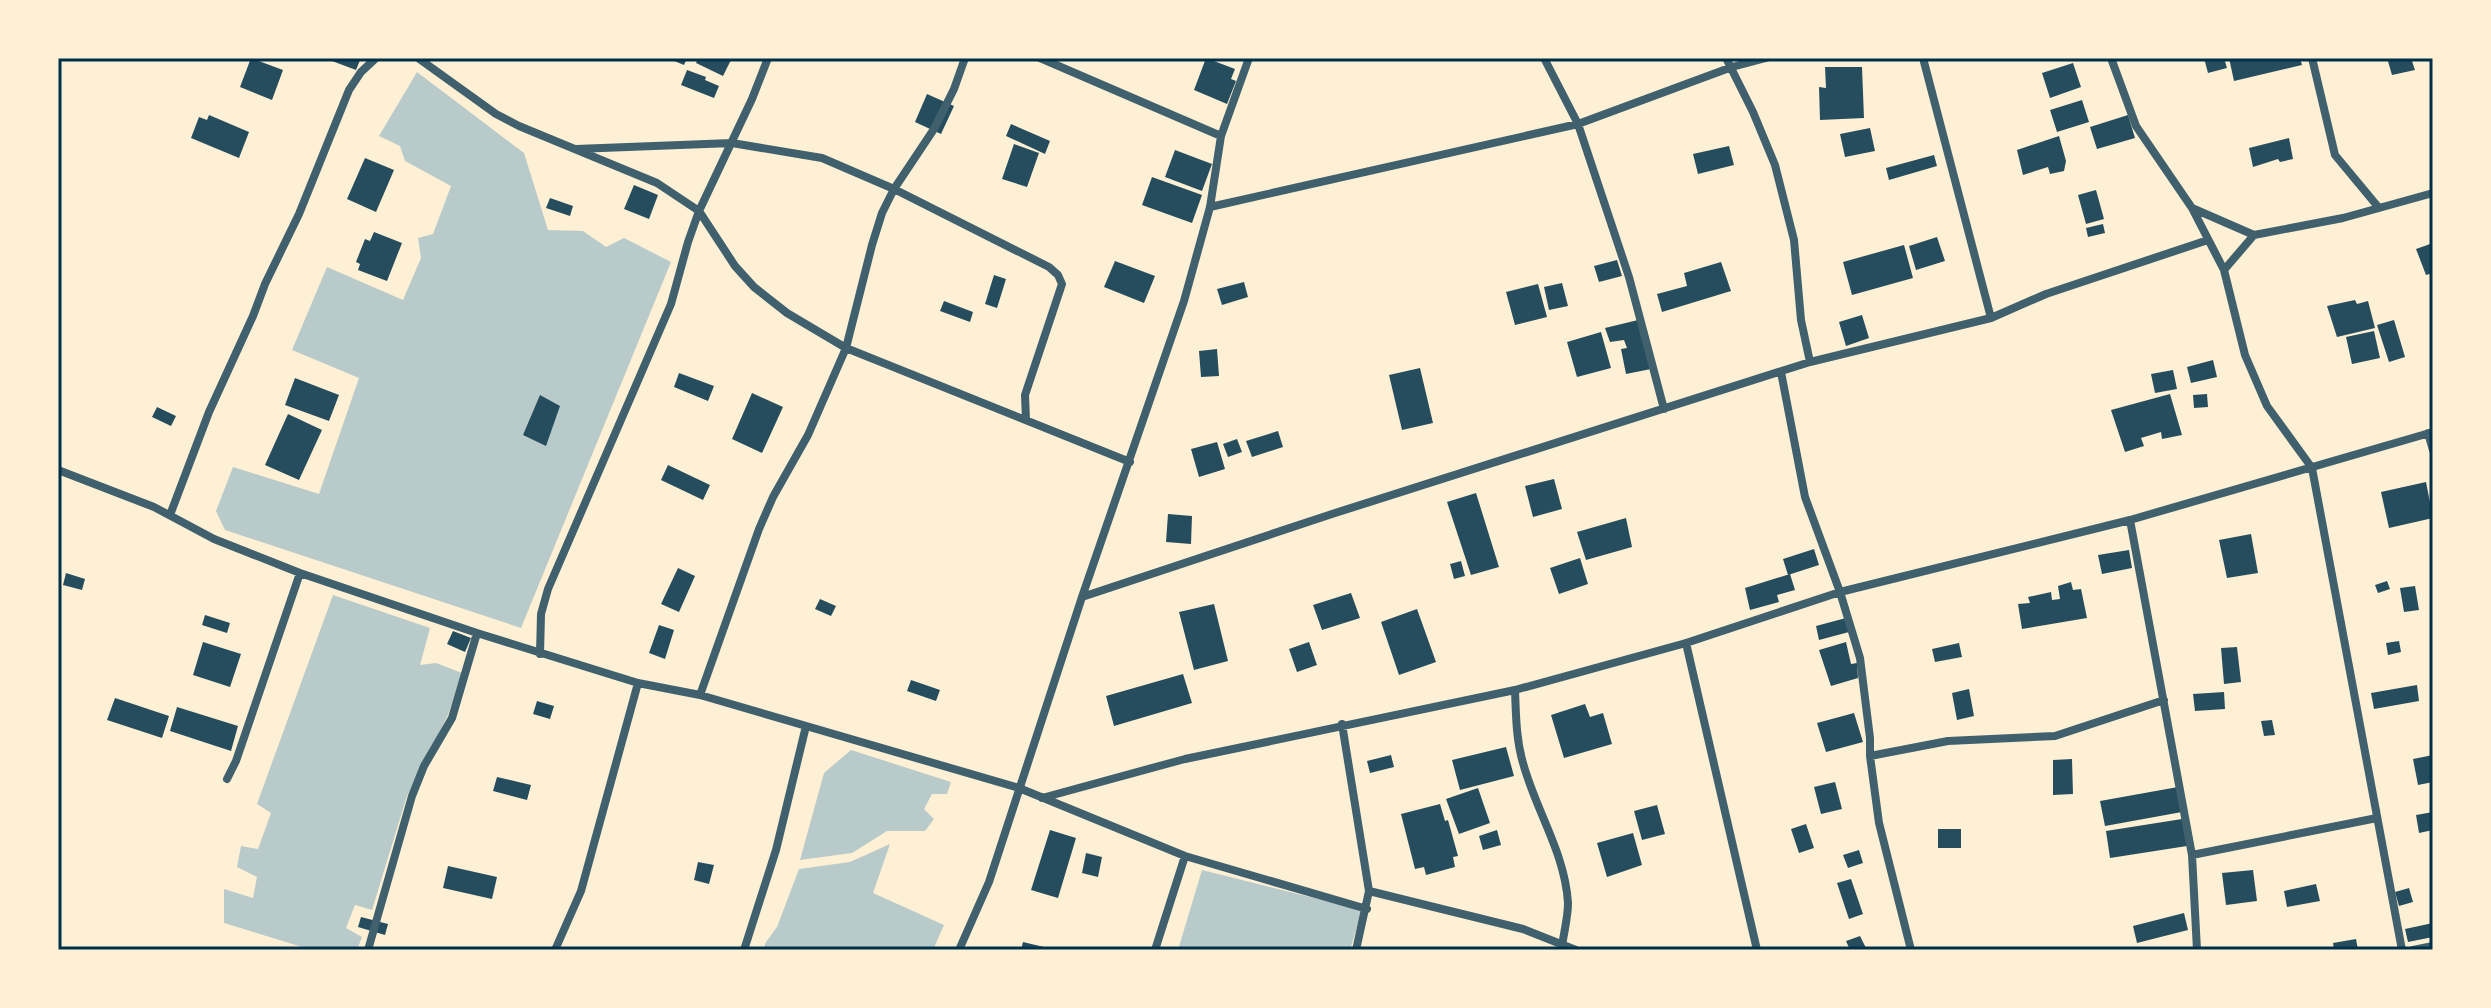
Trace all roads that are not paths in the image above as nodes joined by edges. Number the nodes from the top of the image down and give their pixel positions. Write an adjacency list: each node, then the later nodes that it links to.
1 (376, 58): 38 (street)
2 (418, 58): 17 (street)
3 (768, 58): 16 (street)
4 (965, 58): 18 (street)
5 (1040, 58): 15 (street)
6 (1249, 58): 15 (street)
7 (1544, 58): 14 (street)
8 (1726, 58): 13 (street)
9 (1766, 58): 13 (street)
10 (1923, 58): 27 (street)
11 (2111, 58): 21 (street)
12 (2312, 58): 22 (street)
13 (1732, 67): 14 (street); 29 (street)
14 (1578, 124): 20 (street); 31 (street)
15 (1221, 136): 20 (street)
16 (732, 143): 17 (street); 18 (street); 23 (street)
17 (573, 149): 23 (street)
18 (894, 189): 28 (street); 32 (street)
19 (2433, 193): 22 (street)
20 (1210, 207): 35 (street)
21 (2192, 208): 24 (street); 25 (street)
22 (2379, 208): 24 (street)
23 (699, 211): 28 (street); 45 (street)
24 (2254, 235): 26 (street)
25 (2208, 240): 26 (street); 27 (street)
26 (2224, 270): 36 (street)
27 (1991, 318): 29 (street)
28 (846, 348): 32 (street); 48 (street)
29 (1810, 362): 30 (street)
30 (1781, 372): 31 (street); 41 (street)
31 (1664, 409): 42 (street)
32 (1026, 420): 35 (street)
33 (2431, 433): 34 (street); 36 (street)
34 (2433, 450)
35 (1130, 462): 42 (street)
36 (2312, 468): 39 (street); 56 (street)
37 (58, 470): 38 (street)
38 (170, 515): 40 (street)
39 (2130, 520): 41 (street); 49 (street)
40 (300, 573): 43 (street); 53 (street)
41 (1840, 592): 44 (street); 52 (street)
42 (1082, 597): 54 (street)
43 (477, 633): 45 (street); 63 (street)
44 (1686, 643): 47 (street); 70 (street)
45 (540, 654): 46 (street)
46 (638, 683): 48 (street); 64 (street)
47 (1515, 690): 50 (street); 62 (street)
48 (700, 695): 51 (street)
49 (2164, 700): 52 (street); 57 (street)
50 (1342, 724): 55 (street); 59 (street)
51 (806, 726): 54 (street); 65 (street)
52 (1870, 756): 71 (street)
53 (227, 779)
54 (1019, 788): 55 (street); 66 (street)
55 (1042, 798): 58 (street)
56 (2377, 818): 57 (street); 73 (street)
57 (2192, 855): 72 (street)
58 (1185, 856): 60 (street); 67 (street)
59 (1369, 891): 60 (street); 62 (street)
60 (1367, 909): 68 (street)
61 (2433, 946): 74 (street)
62 (1561, 948): 69 (street)
63 (368, 950)
64 (555, 950)
65 (744, 950)
66 (959, 950)
67 (1155, 950)
68 (1356, 950)
69 (1576, 950)
70 (1757, 950)
71 (1911, 950)
72 (2197, 950)
73 (2402, 950)
74 (2413, 950)

